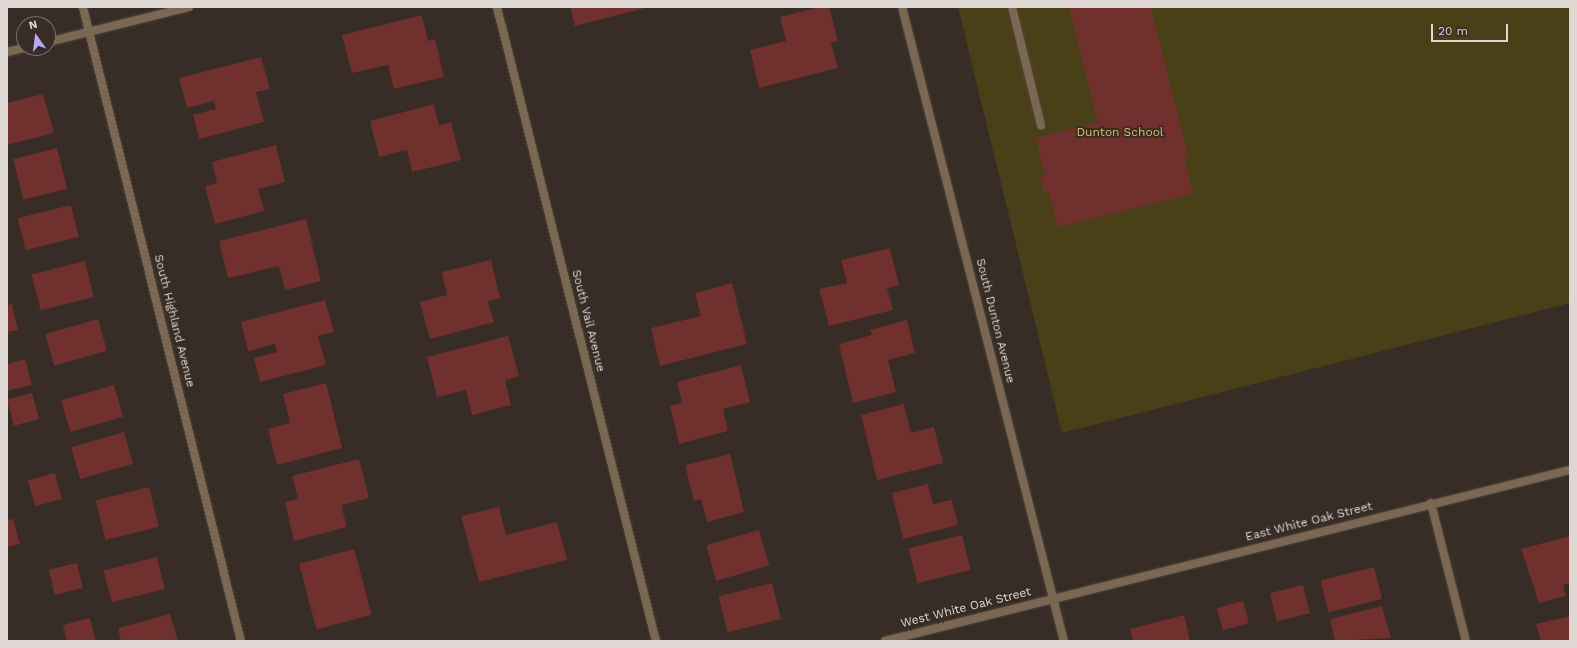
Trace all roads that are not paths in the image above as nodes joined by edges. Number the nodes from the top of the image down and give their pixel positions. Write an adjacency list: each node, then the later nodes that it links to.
1 (82, 7): 6 (street, South Highland Avenue)
2 (189, 7): 6 (street)
3 (497, 7): 13 (street, South Vail Avenue)
4 (902, 7): 11 (street, South Dunton Avenue)
5 (1012, 7): 8 (street)
6 (89, 32): 7 (street); 12 (street, South Highland Avenue)
7 (56, 40)
8 (1041, 125)
9 (1570, 470): 10 (street, East White Oak Street)
10 (1431, 503): 11 (street, East White Oak Street); 16 (street)
11 (1054, 599): 14 (street, West White Oak Street); 15 (street, South Dunton Avenue)
12 (241, 641)
13 (656, 641)
14 (885, 641)
15 (1064, 641)
16 (1466, 641)

